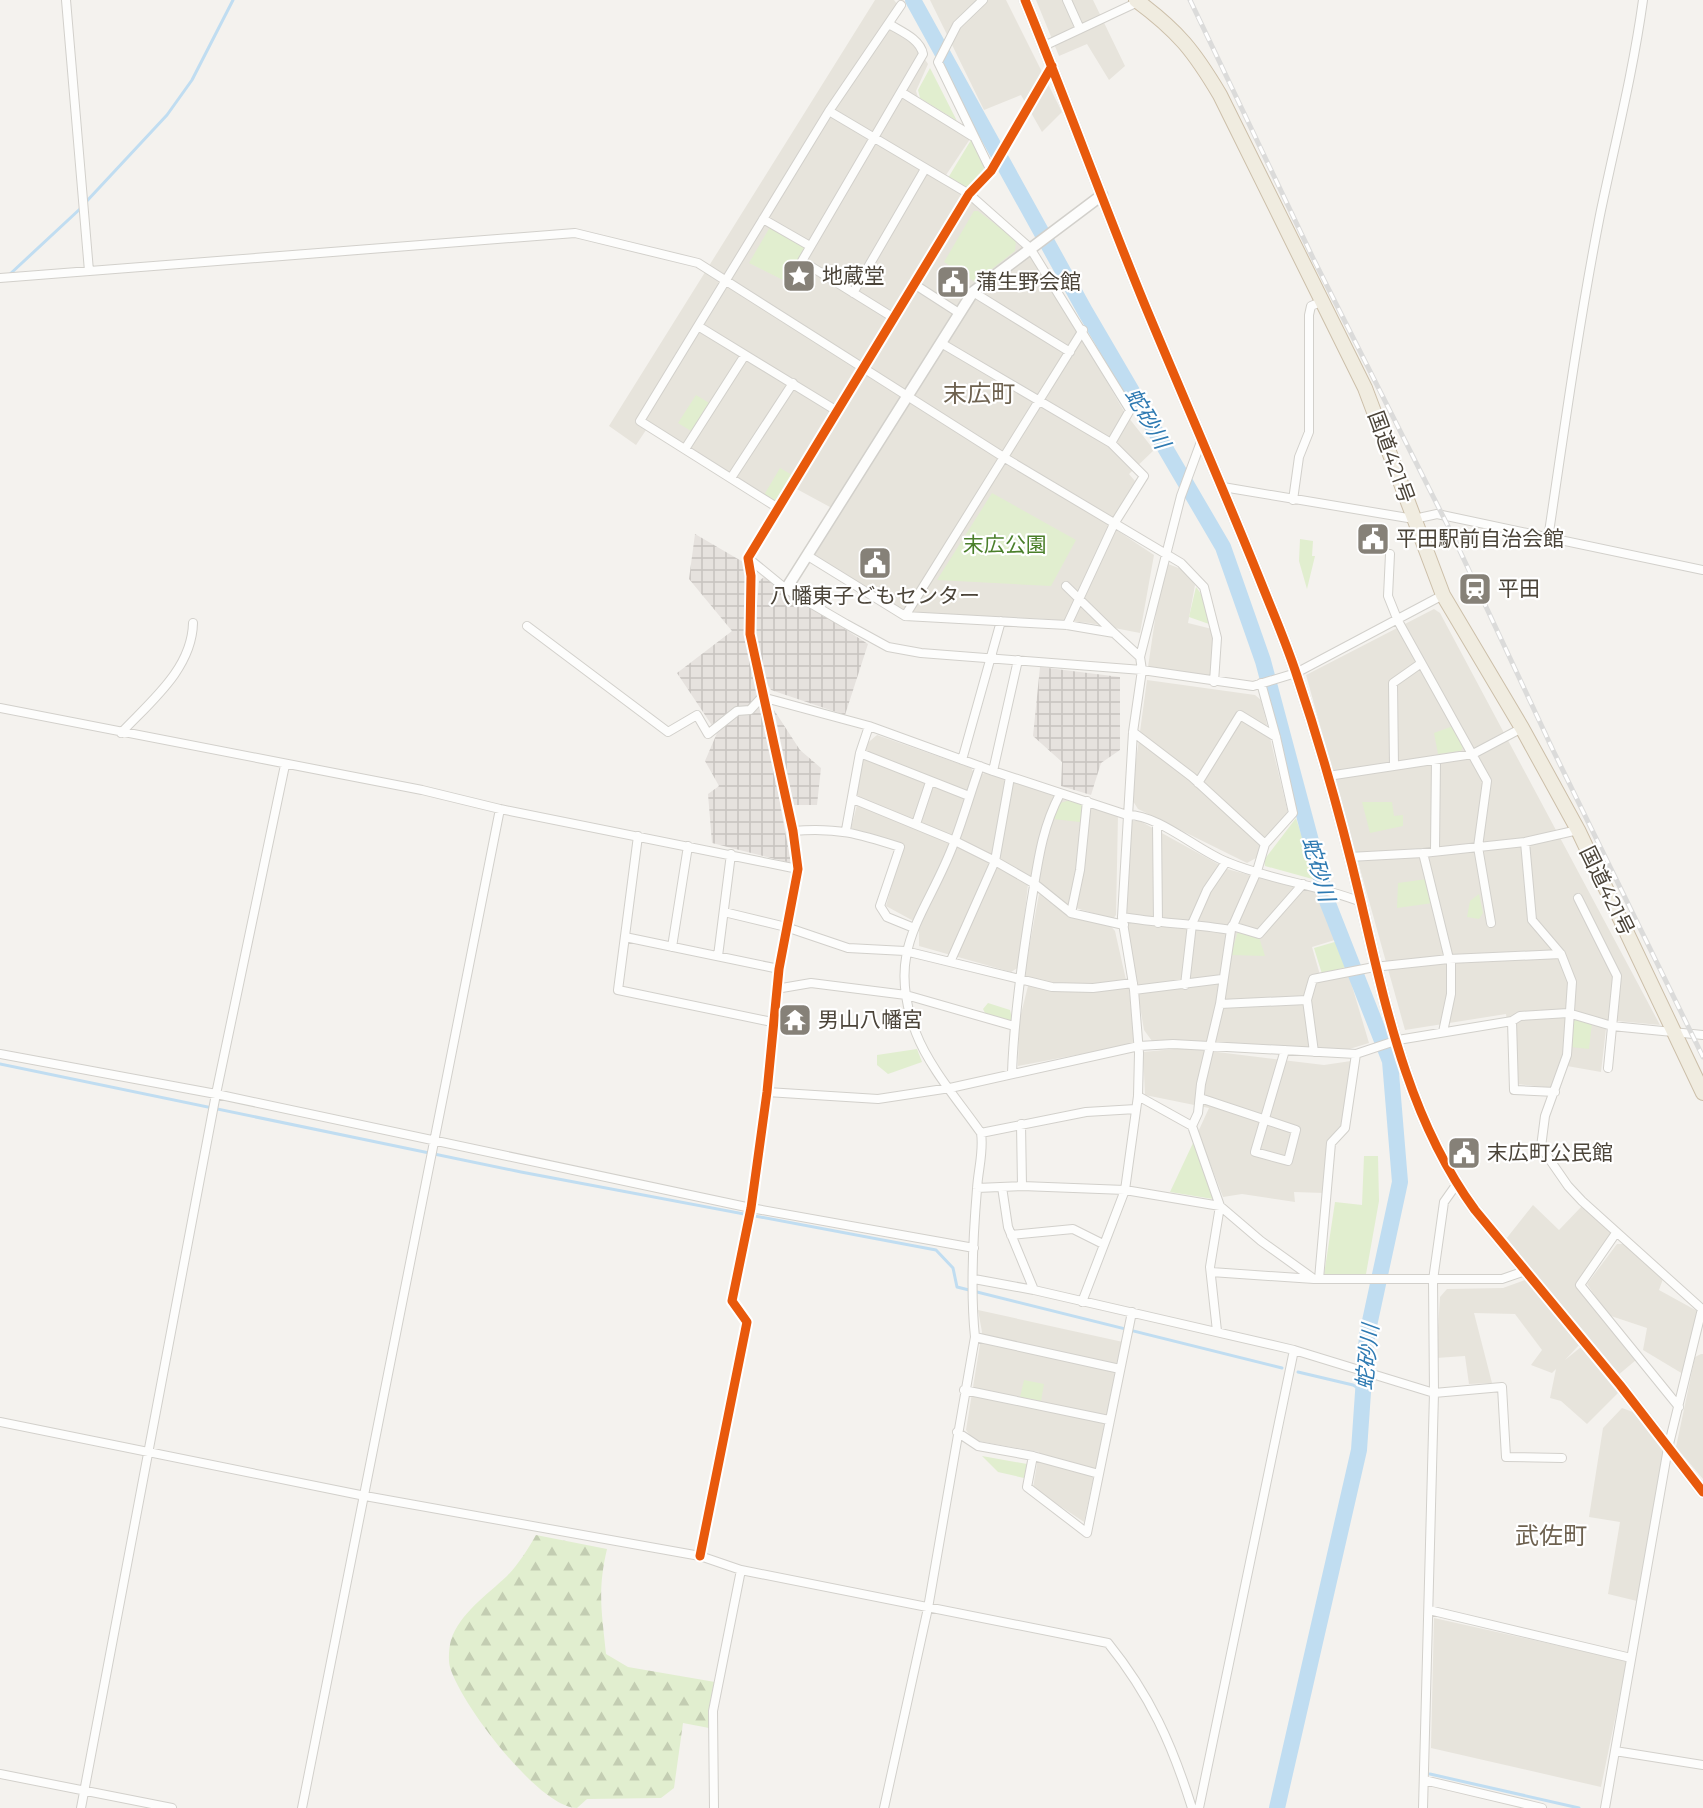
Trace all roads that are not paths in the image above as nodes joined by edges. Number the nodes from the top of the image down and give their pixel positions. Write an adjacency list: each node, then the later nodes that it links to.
1 (66, 0): 23 (street)
2 (983, 0): 14 (street)
3 (1025, 0): 10 (street)
4 (1067, 0): 9 (street)
5 (1642, 0): 52 (street)
6 (1137, 1): 9 (street); 29 (highway, 国道421号)
7 (901, 5): 8 (street)
8 (889, 24): 12 (street); 13 (street)
9 (1080, 29): 10 (street)
10 (1044, 46): 11 (street)
11 (1052, 66): 17 (street); 19 (street)
12 (901, 92): 14 (street); 15 (street)
13 (829, 111): 15 (street); 20 (street)
14 (973, 136): 17 (street)
15 (874, 138): 16 (street); 21 (street)
16 (925, 169): 18 (street); 27 (street)
17 (991, 171): 18 (street)
18 (969, 194): 22 (street); 26 (street)
19 (1102, 195): 22 (street); 42 (street)
20 (763, 219): 21 (street); 25 (street)
21 (810, 246): 27 (street)
22 (1030, 248): 28 (street); 33 (street)
23 (89, 272): 24 (street); 25 (street)
24 (0, 278)
25 (725, 282): 32 (street); 37 (street)
26 (914, 284): 30 (street); 31 (street)
27 (853, 292): 31 (street)
28 (973, 292): 30 (street); 35 (street)
29 (1323, 301): 48 (street); 50 (highway, 国道421号)
30 (959, 313): 34 (street)
31 (894, 318): 37 (street)
32 (698, 326): 36 (street); 44 (street)
33 (1083, 330): 35 (street); 43 (street)
34 (941, 343): 39 (street); 40 (street)
35 (1070, 352): 40 (street)
36 (745, 355): 38 (street); 44 (street)
37 (864, 366): 39 (street); 41 (street)
38 (792, 383): 41 (street); 46 (street)
39 (909, 395): 45 (street); 55 (street)
40 (1040, 403): 43 (street); 45 (street)
41 (837, 411): 49 (street)
42 (1202, 439): 47 (street); 54 (street)
43 (1112, 443): 51 (street)
44 (685, 449): 46 (street)
45 (1005, 458): 51 (street); 62 (street)
46 (731, 478): 49 (street)
47 (1223, 487): 48 (street); 74 (street)
48 (1293, 500): 50 (street)
49 (778, 508): 56 (street)
50 (1414, 519): 52 (street); 60 (highway, 国道421号)
51 (1114, 524): 54 (street); 61 (street)
52 (1548, 539): 57 (street)
53 (1390, 554): 64 (street)
54 (1165, 555): 69 (street); 75 (street)
55 (808, 556): 59 (street); 62 (street)
56 (748, 558): 59 (street); 77 (street)
57 (1703, 570)
58 (1066, 586): 61 (street)
59 (786, 589): 70 (street)
60 (1443, 595): 64 (street); 80 (highway, 国道421号)
61 (1080, 598): 66 (street); 68 (street)
62 (905, 616): 63 (street)
63 (1001, 621): 66 (street); 70 (street)
64 (1398, 621): 72 (street); 74 (street)
65 (193, 623): 82 (street)
66 (1067, 625): 68 (street)
67 (527, 626): 77 (street)
68 (1114, 633): 69 (street)
69 (1140, 657): 73 (street)
70 (993, 658): 71 (street); 86 (street)
71 (1018, 660): 73 (street); 91 (street)
72 (1420, 664): 85 (street); 90 (street)
73 (1142, 670): 75 (street); 81 (street)
74 (1296, 673): 76 (street); 92 (street)
75 (1214, 682): 76 (street)
76 (1263, 682): 83 (street)
77 (762, 697): 79 (street); 106 (street)
78 (0, 708): 82 (street)
79 (869, 726): 84 (street); 86 (street)
80 (1522, 728): 85 (street); 105 (highway, 国道421号)
81 (1133, 732): 95 (street); 101 (street)
82 (121, 733): 88 (street)
83 (1276, 737): 95 (street); 110 (street)
84 (860, 753): 94 (street); 98 (street)
85 (1473, 754): 87 (street); 112 (street)
86 (962, 759): 89 (street)
87 (1436, 760): 90 (street); 113 (street)
88 (285, 765): 100 (street); 172 (street)
89 (980, 766): 91 (street); 97 (street)
90 (1394, 766): 92 (street)
91 (993, 771): 93 (street)
92 (1328, 776): 116 (street)
93 (1010, 777): 96 (street); 117 (street)
94 (930, 782): 97 (street); 102 (street)
95 (1198, 783): 110 (street)
96 (1060, 794): 99 (street); 121 (street)
97 (969, 796): 108 (street)
98 (853, 799): 102 (street); 104 (street)
99 (1087, 801): 101 (street); 126 (street)
100 (500, 809): 107 (street); 180 (street)
101 (1127, 815): 103 (street); 127 (street)
102 (916, 824): 108 (street)
103 (1157, 824): 118 (street); 129 (street)
104 (846, 830): 106 (street); 132 (street)
105 (1578, 830): 109 (street); 156 (highway, 国道421号)
106 (793, 831): 119 (street)
107 (638, 836): 111 (street); 134 (street)
108 (955, 841): 117 (street); 132 (street)
109 (1525, 842): 112 (street); 137 (street)
110 (1265, 844): 120 (street)
111 (688, 846): 115 (street); 135 (street)
112 (1478, 847): 113 (street); 128 (street)
113 (1435, 850): 114 (street)
114 (1424, 853): 116 (street); 139 (street)
115 (731, 854): 119 (street); 125 (street)
116 (1349, 857): 124 (street)
117 (995, 861): 121 (street); 140 (street)
118 (1226, 862): 120 (street); 130 (street)
119 (798, 869): 131 (street)
120 (1257, 872): 122 (street); 133 (street)
121 (1035, 884): 126 (street); 144 (street)
122 (1303, 884): 124 (street); 133 (street)
123 (1578, 897): 155 (street)
124 (1361, 902): 141 (street)
125 (724, 912): 131 (street); 138 (street)
126 (1071, 913): 127 (street)
127 (1123, 921): 129 (street); 146 (street)
128 (1491, 922)
129 (1158, 923): 130 (street)
130 (1192, 924): 133 (street); 145 (street)
131 (786, 927): 136 (street); 142 (street)
132 (914, 928): 136 (street)
133 (1231, 928): 143 (street)
134 (625, 937): 135 (street); 153 (street)
135 (672, 947): 138 (street)
136 (905, 951): 140 (street); 148 (street)
137 (1561, 954): 139 (street); 151 (street)
138 (718, 956): 142 (street)
139 (1450, 959): 141 (street); 157 (street)
140 (951, 960): 144 (street)
141 (1374, 967): 149 (street); 159 (street)
142 (779, 969): 147 (street)
143 (1222, 979): 145 (street); 150 (street)
144 (1018, 980): 146 (street); 154 (street)
145 (1185, 985): 146 (street)
146 (1134, 986): 161 (street)
147 (776, 989): 148 (street); 153 (street)
148 (906, 995): 154 (street); 168 (street)
149 (1307, 1000): 150 (street); 163 (street)
150 (1220, 1004): 160 (street)
151 (1568, 1013): 152 (street); 155 (street); 170 (street)
152 (1512, 1021): 157 (street); 170 (street)
153 (772, 1022): 169 (street)
154 (1014, 1026): 167 (street)
155 (1612, 1026): 156 (street); 166 (street)
156 (1672, 1030): 158 (street); 171 (highway, 国道421号)
157 (1443, 1032): 159 (street)
158 (1703, 1035)
159 (1398, 1040): 165 (street); 181 (street)
160 (1211, 1045): 161 (street); 162 (street); 174 (street)
161 (1138, 1046): 167 (street); 173 (street)
162 (1285, 1050): 163 (street); 176 (street)
163 (1314, 1052): 165 (street)
164 (0, 1054): 172 (street)
165 (1356, 1054): 195 (street)
166 (1608, 1068)
167 (1012, 1073): 168 (street)
168 (950, 1088): 169 (street); 179 (street)
169 (767, 1092): 187 (street)
170 (1555, 1092): 188 (street)
171 (1703, 1093)
172 (216, 1094): 180 (street); 212 (street)
173 (1138, 1096): 175 (street); 178 (street)
174 (1200, 1098): 176 (street); 178 (street)
175 (1136, 1110): 177 (street); 185 (street)
176 (1264, 1120): 176 (street)
177 (1021, 1124): 179 (street); 183 (street)
178 (1192, 1126): 186 (street)
179 (981, 1133): 184 (street)
180 (435, 1142): 187 (street); 217 (street)
181 (1456, 1185): 192 (street); 196 (street)
182 (1002, 1186): 183 (street); 184 (street); 189 (street)
183 (1022, 1186): 185 (street)
184 (977, 1188): 191 (street)
185 (1125, 1190): 186 (street); 190 (street)
186 (1220, 1206): 193 (street); 195 (street)
187 (751, 1208): 191 (street); 218 (street)
188 (1616, 1233): 202 (street); 207 (street)
189 (1011, 1235): 190 (street); 197 (street)
190 (1103, 1244): 198 (street)
191 (974, 1248): 194 (street)
192 (1525, 1271): 196 (street); 211 (street)
193 (1211, 1272): 195 (street); 200 (street)
194 (975, 1279): 197 (street); 201 (street)
195 (1316, 1279): 196 (street)
196 (1433, 1280): 206 (street)
197 (1034, 1290): 198 (street)
198 (1082, 1302): 199 (street)
199 (1132, 1312): 200 (street); 204 (street)
200 (1217, 1331): 203 (street)
201 (975, 1338): 204 (street); 205 (street)
202 (1699, 1344): 207 (street)
203 (1294, 1350): 206 (street); 234 (street)
204 (1120, 1368): 208 (street)
205 (964, 1390): 208 (street); 210 (street)
206 (1434, 1393): 214 (street); 221 (street)
207 (1678, 1407): 211 (street)
208 (1109, 1420): 215 (street)
209 (0, 1422): 212 (street)
210 (957, 1432): 213 (street); 220 (street)
211 (1668, 1448): 216 (street); 222 (street)
212 (148, 1452): 217 (street); 227 (street)
213 (1033, 1456): 215 (street); 215 (street)
214 (1562, 1458)
215 (1098, 1474)
216 (1703, 1492)
217 (365, 1496): 218 (street); 230 (street)
218 (700, 1556): 219 (street)
219 (741, 1570): 220 (street); 231 (street)
220 (928, 1608): 232 (street); 233 (street)
221 (1428, 1610): 222 (street); 226 (street)
222 (1631, 1658): 223 (street)
223 (1615, 1751): 224 (street); 237 (street)
224 (1703, 1765)
225 (0, 1774): 227 (street)
226 (1424, 1780): 235 (street); 236 (street)
227 (84, 1791): 228 (street); 229 (street)
228 (81, 1808)
229 (172, 1808)
230 (302, 1808)
231 (714, 1808)
232 (884, 1808)
233 (1192, 1808)
234 (1199, 1808)
235 (1423, 1808)
236 (1542, 1808)
237 (1605, 1808)

